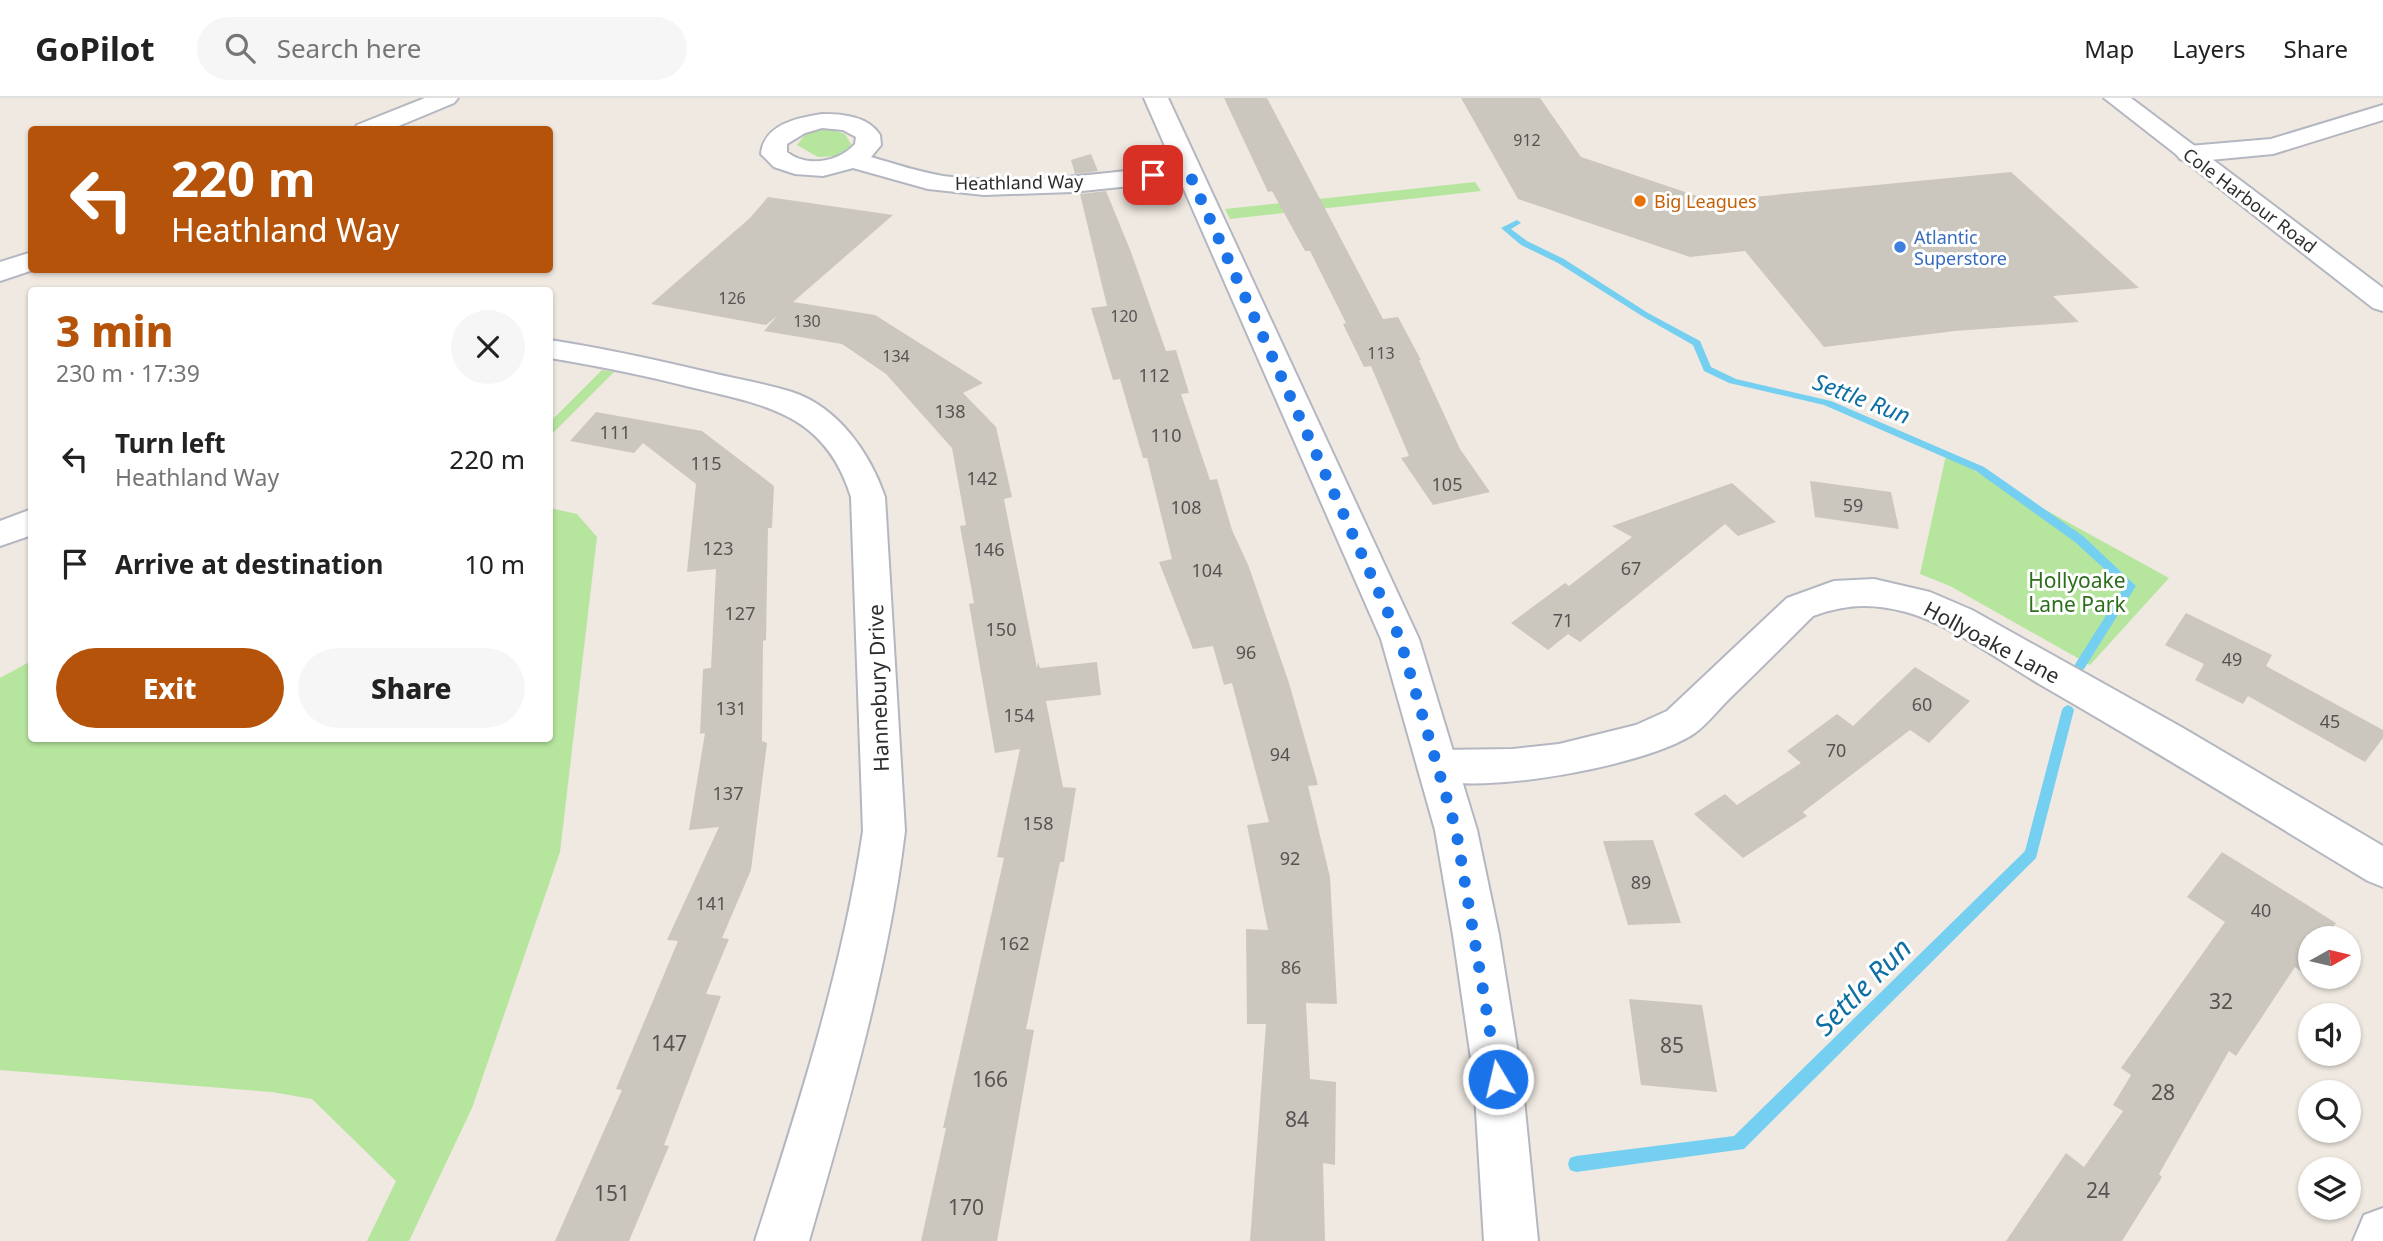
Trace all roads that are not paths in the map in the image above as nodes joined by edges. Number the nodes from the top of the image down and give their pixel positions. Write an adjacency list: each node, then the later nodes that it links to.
1 (446, 98): 5 (street)
2 (1156, 98): 8 (street)
3 (2116, 98): 6 (street, Cole Harbour Road)
4 (2383, 112): 6 (street)
5 (376, 126)
6 (2189, 154): 11 (street, Cole Harbour Road)
7 (851, 159): 8 (street, Heathland Way)
8 (1189, 173): 15 (street)
9 (28, 262): 10 (street)
10 (0, 272)
11 (2383, 302)
12 (553, 349): 18 (street, Hannebury Drive)
13 (28, 523): 14 (street)
14 (0, 534)
15 (1439, 766): 16 (street, Hollyoake Lane); 19 (street)
16 (2383, 868)
17 (2383, 1234): 20 (street)
18 (782, 1241)
19 (1511, 1241)
20 (2380, 1241)

